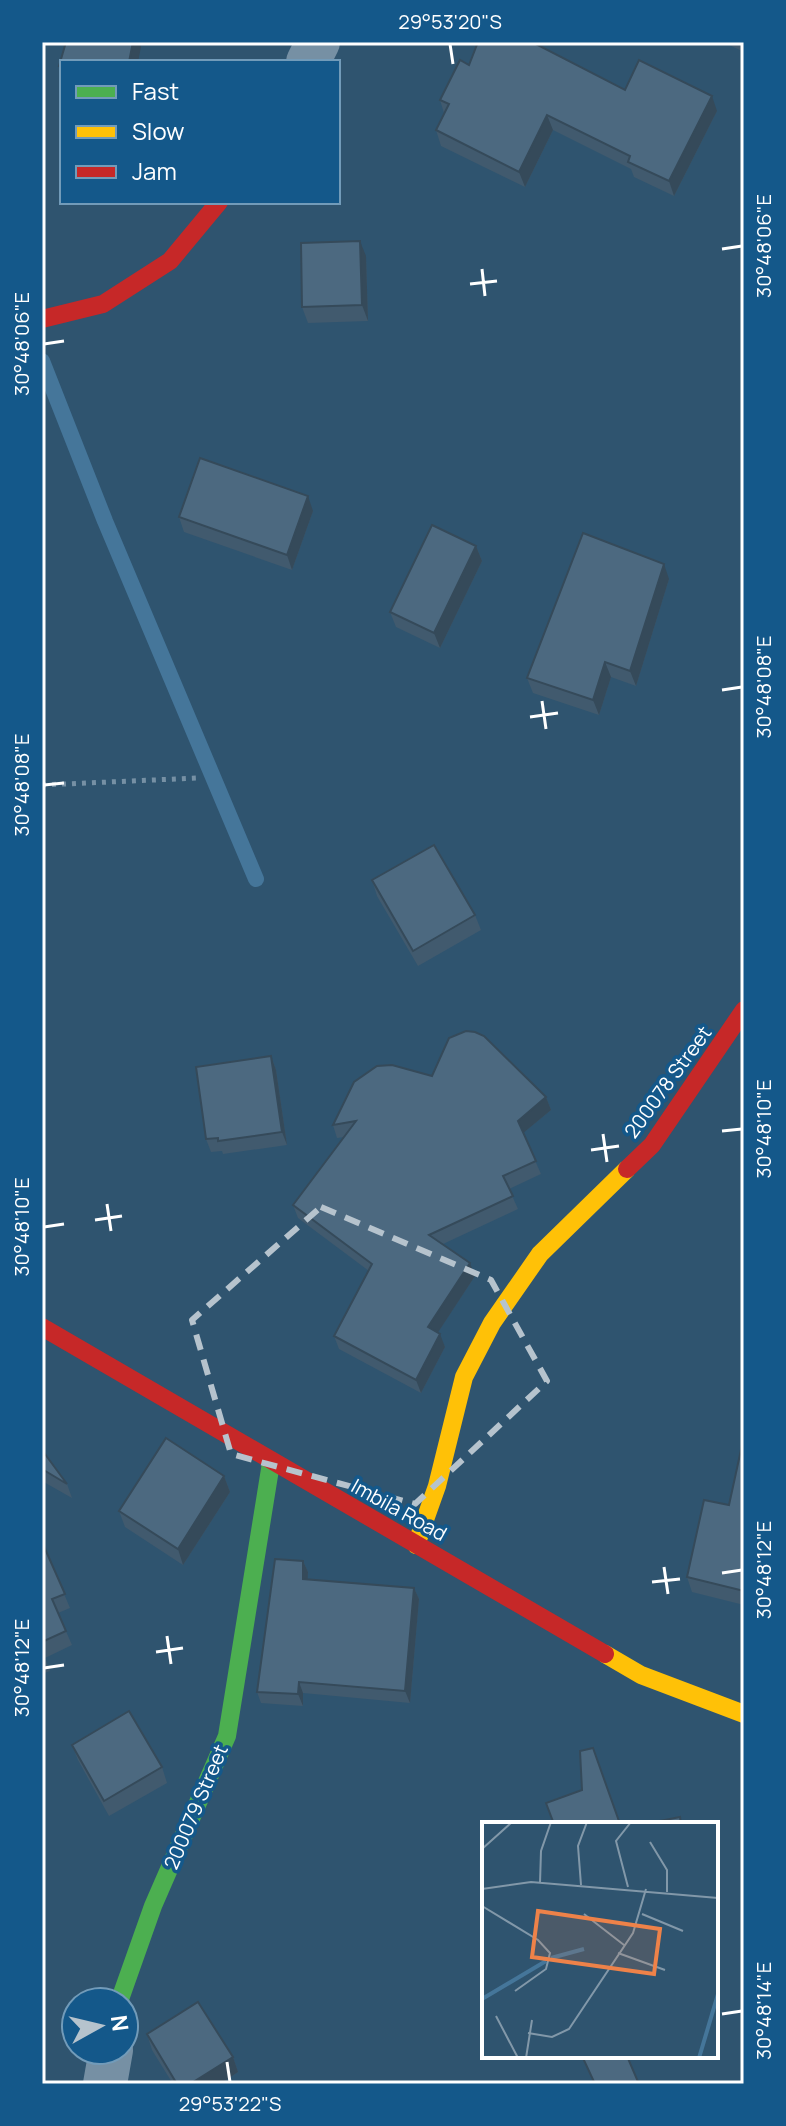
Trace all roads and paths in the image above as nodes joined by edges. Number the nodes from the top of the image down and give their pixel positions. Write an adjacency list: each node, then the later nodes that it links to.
1 (318, 42): 2 (street)
2 (309, 60)
3 (217, 204): 4 (street)
4 (42, 319)
5 (198, 778): 6 (path)
6 (42, 785)
7 (744, 1010): 10 (street, 200078 Street)
8 (42, 1327): 9 (street, Imbila Road)
9 (271, 1463): 10 (street, Imbila Road); 12 (street, 200079 Street)
10 (416, 1545): 11 (street, Imbila Road)
11 (744, 1714)
12 (125, 1986)

